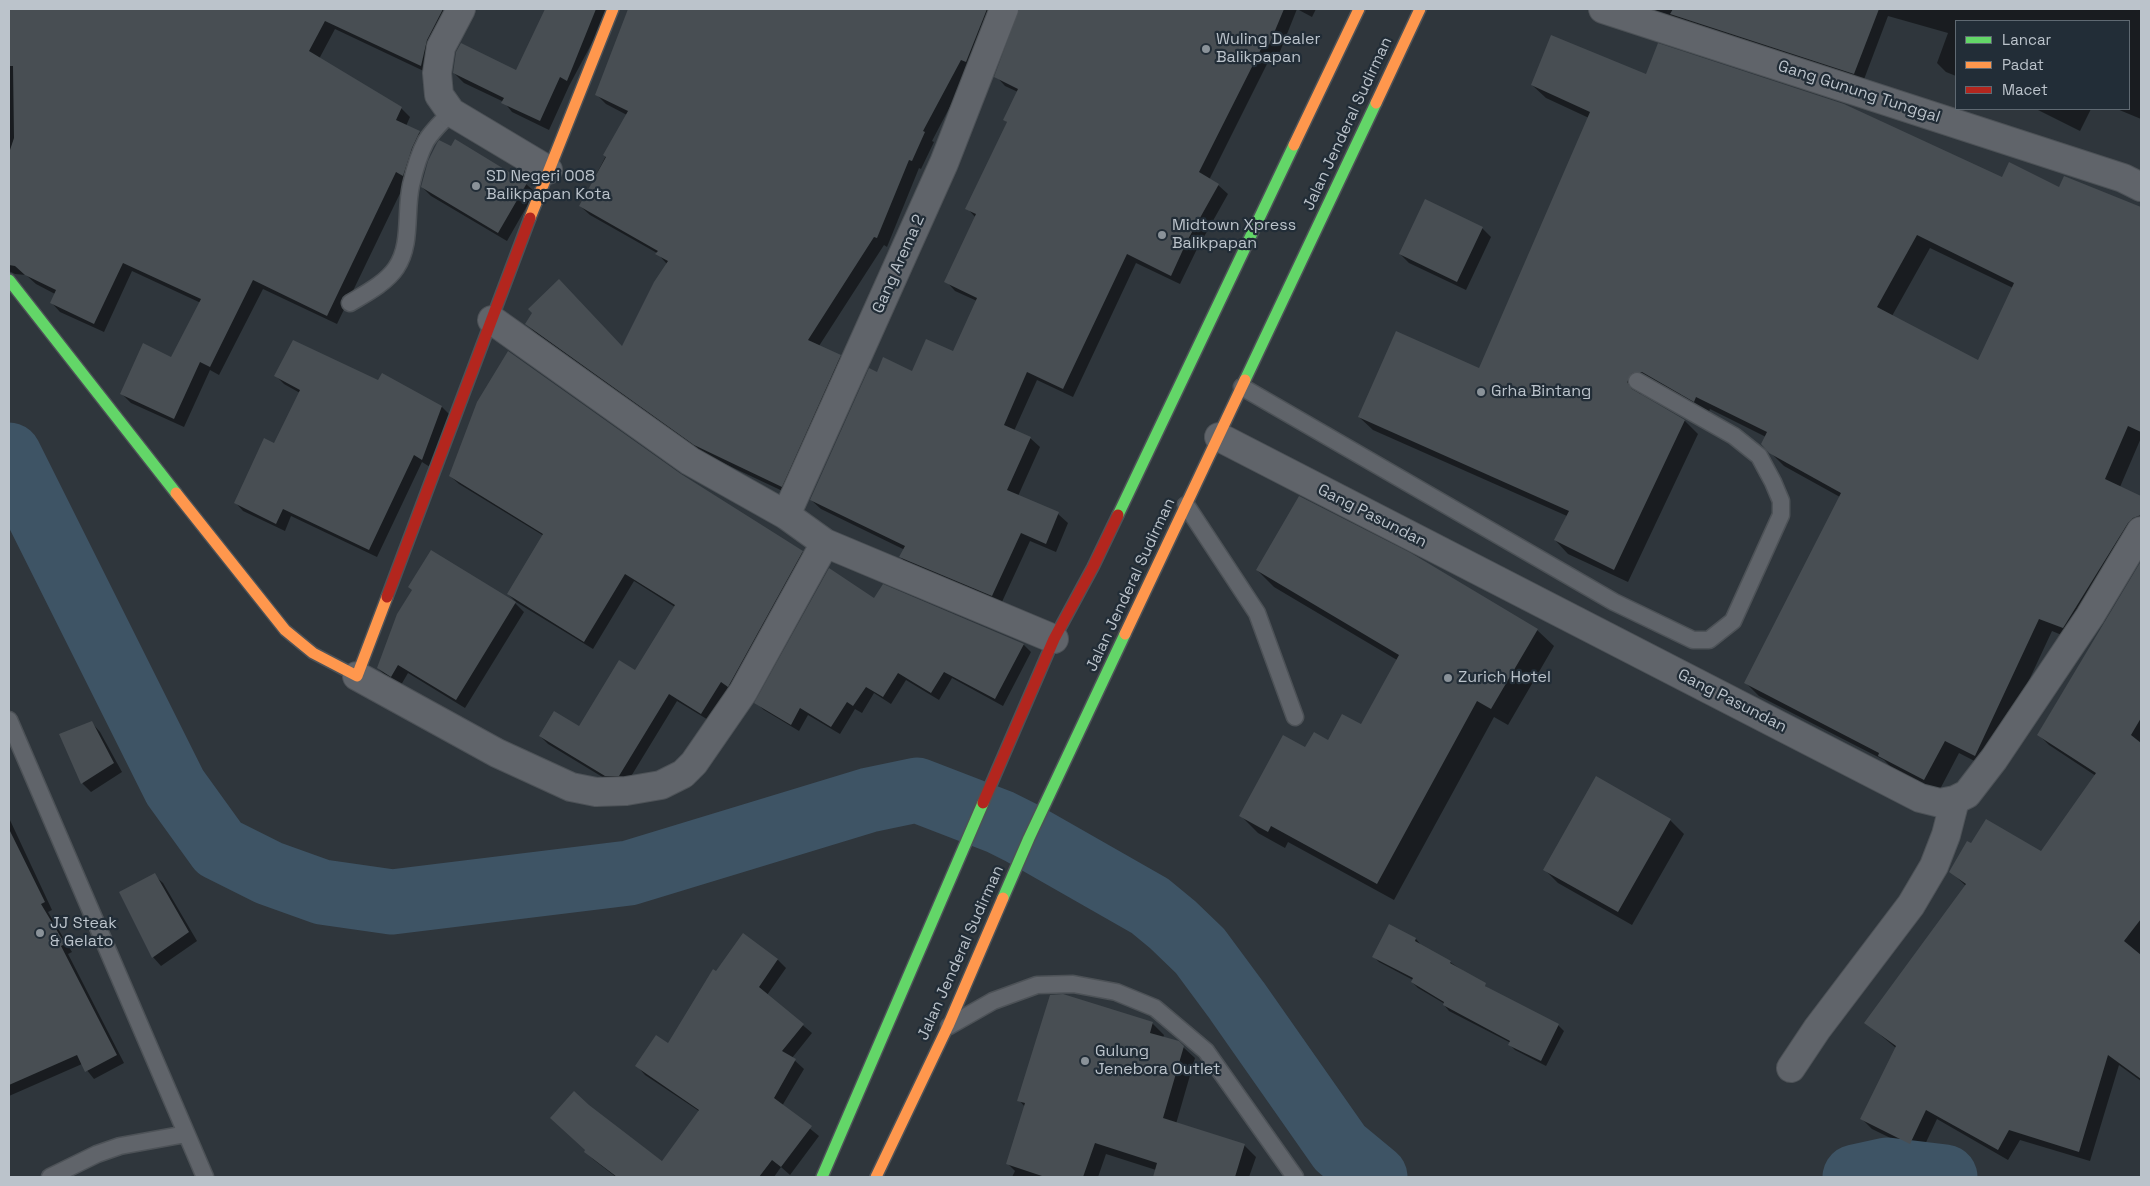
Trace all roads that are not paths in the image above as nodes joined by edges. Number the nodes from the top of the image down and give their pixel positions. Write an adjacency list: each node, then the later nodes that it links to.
1 (461, 9): 7 (street)
2 (612, 9): 8 (main road)
3 (1004, 9): 17 (street, Gang Arema 2)
4 (1360, 9): 20 (main road)
5 (1420, 9): 14 (main road, Jalan Jenderal Sudirman)
6 (1603, 9): 9 (street, Gang Gunung Tunggal)
7 (451, 112): 8 (street); 11 (lane)
8 (548, 170): 12 (main road)
9 (2141, 187)
10 (9, 280): 21 (main road)
11 (350, 303)
12 (492, 320): 17 (street); 21 (main road)
13 (1637, 381): 14 (lane)
14 (1242, 387): 15 (main road, Jalan Jenderal Sudirman)
15 (1219, 437): 16 (main road, Jalan Jenderal Sudirman); 24 (street, Gang Pasundan)
16 (1186, 505): 22 (lane); 25 (main road, Jalan Jenderal Sudirman)
17 (786, 515): 19 (street)
18 (2141, 531): 24 (street)
19 (825, 543): 20 (street); 21 (street)
20 (1054, 639): 31 (main road)
21 (357, 676)
22 (1295, 717)
23 (9, 720): 27 (lane)
24 (1955, 800): 26 (street)
25 (948, 1026): 32 (main road, Jalan Jenderal Sudirman); 33 (lane)
26 (1791, 1068)
27 (186, 1134): 28 (lane); 30 (lane)
28 (71, 1172): 29 (lane)
29 (50, 1177)
30 (205, 1177)
31 (822, 1177)
32 (876, 1177)
33 (1295, 1177)

